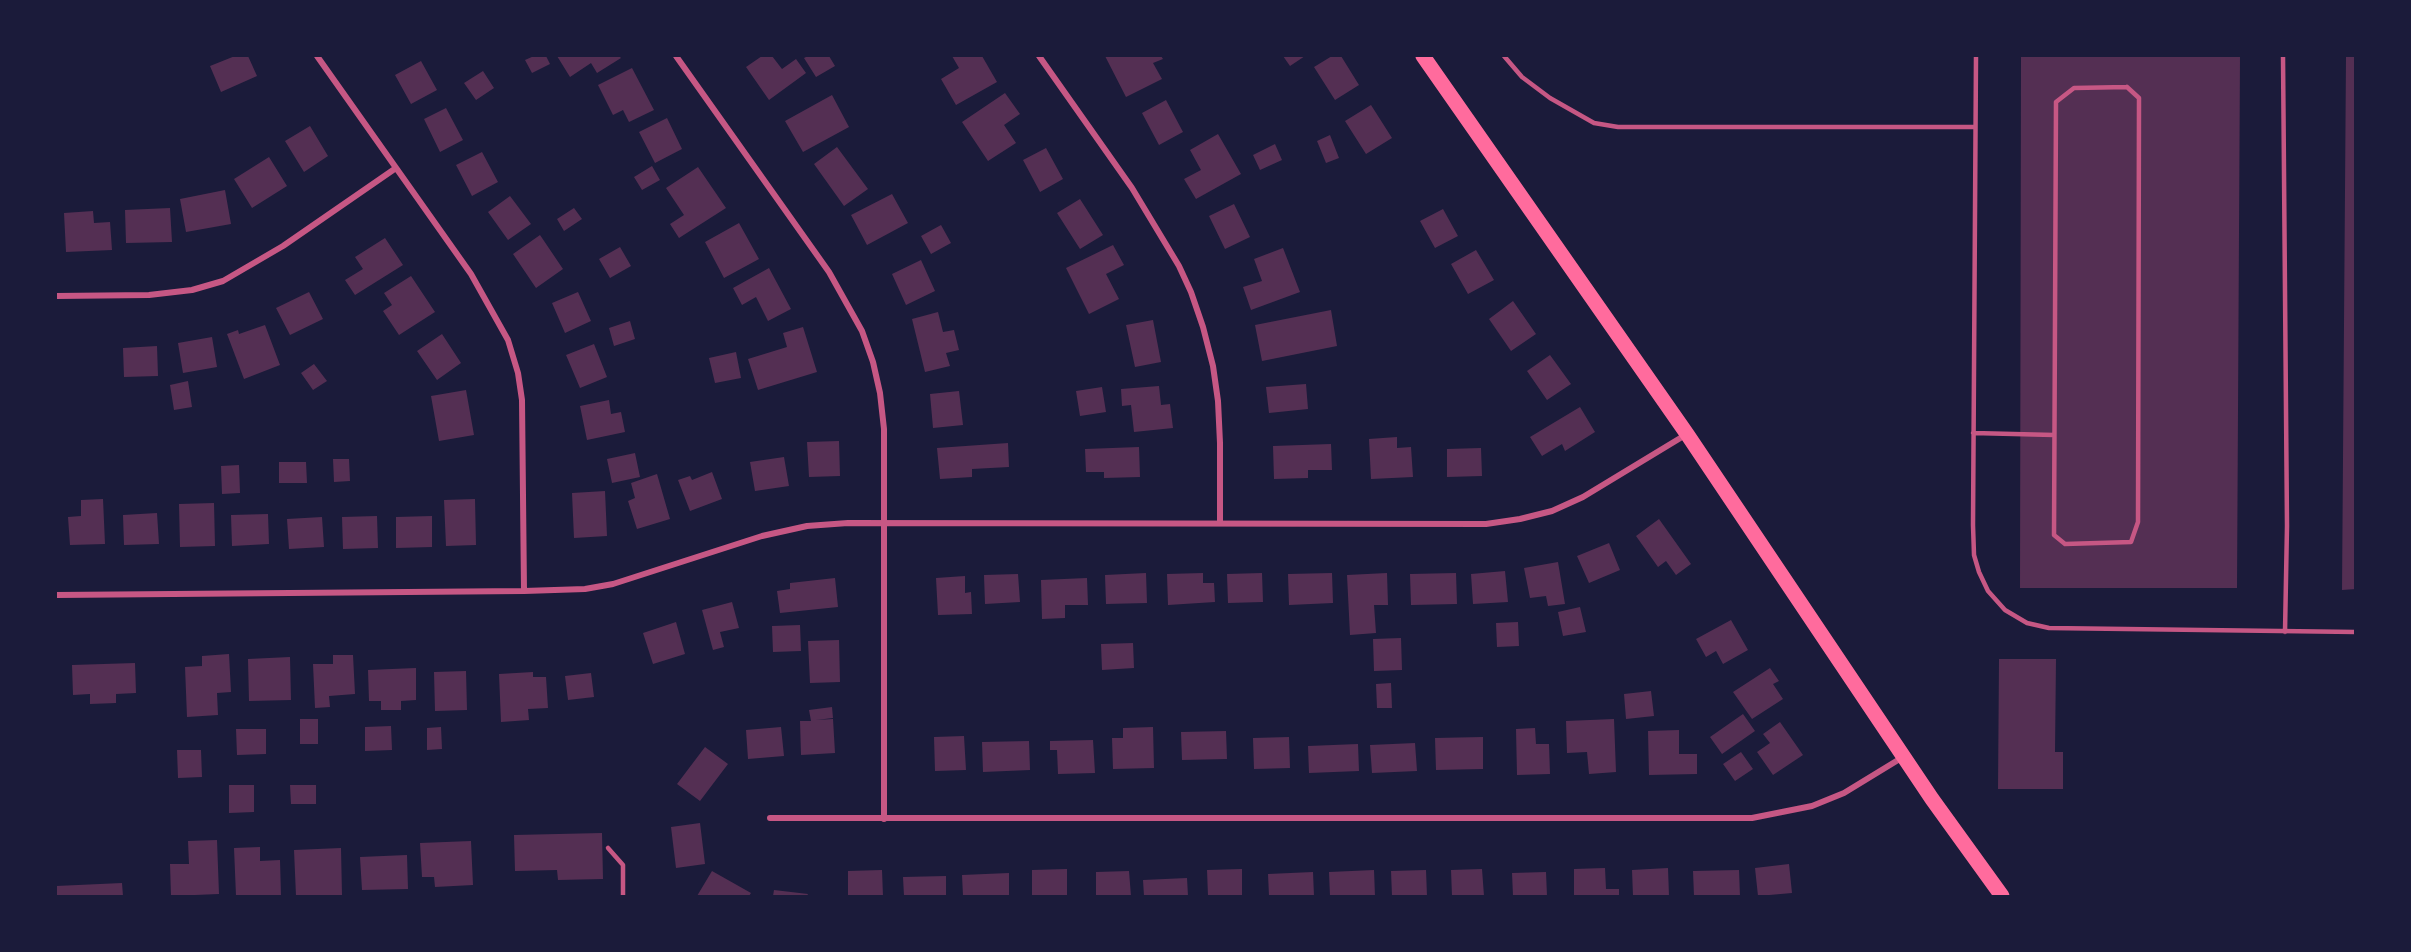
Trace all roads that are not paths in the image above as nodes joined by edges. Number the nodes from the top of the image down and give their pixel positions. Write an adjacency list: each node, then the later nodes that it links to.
1 (317, 56): 9 (street)
2 (676, 56): 15 (street)
3 (1039, 56): 14 (street)
4 (1423, 56): 12 (main road)
5 (1504, 56): 8 (lane)
6 (1976, 56): 8 (lane)
7 (2283, 56): 18 (lane)
8 (1975, 127): 11 (lane)
9 (396, 168): 10 (street); 16 (street)
10 (56, 296)
11 (1973, 433): 13 (lane); 18 (lane)
12 (1687, 434): 14 (street); 20 (main road)
13 (2054, 435): 13 (lane)
14 (1220, 522): 15 (street)
15 (885, 523): 16 (street); 22 (street)
16 (524, 591): 17 (street)
17 (56, 595)
18 (2285, 632): 19 (lane)
19 (2355, 632)
20 (1904, 757): 22 (street); 25 (main road)
21 (770, 819): 22 (street)
22 (884, 819)
23 (608, 848): 24 (lane)
24 (623, 897)
25 (2002, 897)

